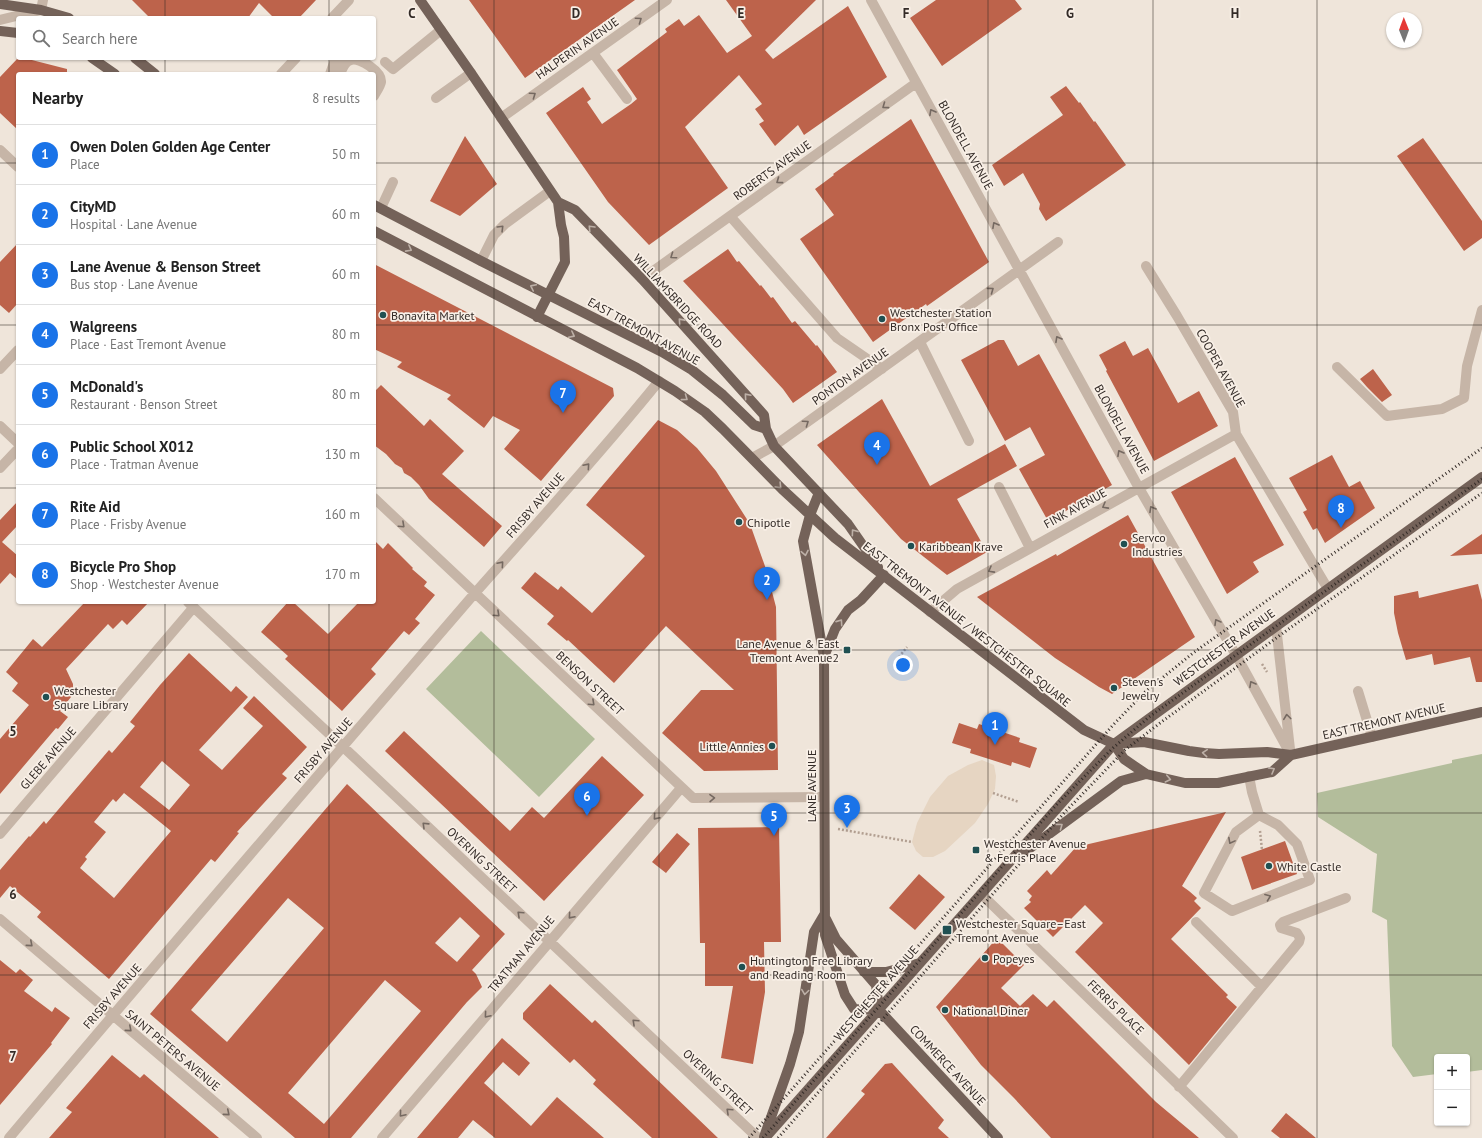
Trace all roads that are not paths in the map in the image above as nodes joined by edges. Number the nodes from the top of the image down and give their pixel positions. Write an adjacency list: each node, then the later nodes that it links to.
1 (349, 0): 8 (street)
2 (420, 0): 10 (main road, WILLIAMSBRIDGE ROAD)
3 (667, 0): 13 (street, HALPERIN AVENUE, one-way to 3)
4 (871, 0): 27 (street, BLONDELL AVENUE)
5 (0, 4): 6 (main road)
6 (42, 5): 7 (main road); 9 (street)
7 (65, 16)
8 (334, 16)
9 (0, 20)
10 (441, 30): 20 (street); 26 (main road, WILLIAMSBRIDGE ROAD)
11 (0, 31): 12 (main road)
12 (16, 33)
13 (593, 53): 30 (street); 31 (street, HALPERIN AVENUE, one-way to 13)
14 (95, 60): 21 (main road)
15 (138, 60): 22 (main road)
16 (295, 60): 23 (street)
17 (337, 60): 24 (street)
18 (350, 60): 25 (street)
19 (352, 60): 28 (street)
20 (389, 66)
21 (112, 72)
22 (153, 72)
23 (286, 72)
24 (331, 72)
25 (341, 72)
26 (471, 73): 29 (street); 31 (main road, WILLIAMSBRIDGE ROAD)
27 (916, 83): 38 (street, ROBERTS AVENUE, one-way to 38); 43 (street, BLONDELL AVENUE, one-way to 27)
28 (376, 92)
29 (436, 98)
30 (627, 99)
31 (501, 118): 35 (main road, WILLIAMSBRIDGE ROAD)
32 (0, 150): 33 (street)
33 (16, 165)
34 (393, 182): 37 (street)
35 (550, 191): 36 (main road, WILLIAMSBRIDGE ROAD); 41 (street, one-way to 35)
36 (558, 202): 44 (main road, WILLIAMSBRIDGE ROAD, one-way to 36); 45 (main road, WILLIAMSBRIDGE ROAD)
37 (377, 206): 41 (main road, EAST TREMONT AVENUE)
38 (730, 216): 44 (street, ROBERTS AVENUE, one-way to 44); 52 (street)
39 (376, 232): 47 (main road, one-way to 47)
40 (1058, 242): 43 (street, PONTON AVENUE)
41 (481, 262): 45 (main road, EAST TREMONT AVENUE, one-way to 41)
42 (1146, 266): 56 (street, COOPER AVENUE)
43 (1020, 270): 48 (street, PONTON AVENUE, one-way to 43); 65 (street, BLONDELL AVENUE, one-way to 43)
44 (642, 279): 55 (main road, WILLIAMSBRIDGE ROAD, one-way to 44)
45 (549, 295): 47 (main road, WILLIAMSBRIDGE ROAD); 55 (main road, EAST TREMONT AVENUE)
46 (1482, 310): 50 (street)
47 (538, 317): 53 (main road, one-way to 53)
48 (920, 342): 52 (street, PONTON AVENUE); 58 (street)
49 (16, 352): 51 (street)
50 (1337, 367)
51 (0, 369)
52 (882, 369): 59 (street, PONTON AVENUE, one-way to 52)
53 (659, 381): 61 (main road, one-way to 61); 72 (street, FRISBY AVENUE, one-way to 53)
54 (0, 426): 57 (street)
55 (766, 429): 59 (main road)
56 (1236, 434): 65 (street, FINK AVENUE); 71 (street, COOPER AVENUE)
57 (16, 441)
58 (969, 441)
59 (774, 446): 61 (street, PONTON AVENUE); 66 (main road)
60 (16, 451): 62 (street)
61 (752, 458): 68 (main road, one-way to 68)
62 (0, 468)
63 (1482, 477): 71 (main road, WESTCHESTER AVENUE)
64 (999, 487): 69 (street)
65 (1139, 488): 69 (street, FINK AVENUE, one-way to 69); 76 (street, BLONDELL AVENUE, one-way to 65)
66 (819, 493): 68 (main road, LANE AVENUE); 70 (main road, one-way to 66)
67 (376, 500): 72 (street, BENSON STREET, one-way to 72)
68 (810, 516): 70 (main road, EAST TREMONT AVENUE / WESTCHESTER SQUARE); 77 (main road, LANE AVENUE, one-way to 77)
69 (1030, 548): 74 (street, FINK AVENUE, one-way to 74)
70 (884, 575): 74 (main road, EAST TREMONT AVENUE / WESTCHESTER SQUARE); 77 (main road, LANE AVENUE, one-way to 70)
71 (1328, 589): 75 (main road, WESTCHESTER AVENUE)
72 (476, 593): 82 (street, FRISBY AVENUE); 86 (street, BENSON STREET, one-way to 86)
73 (191, 605): 82 (street, OVERING STREET); 89 (street, GLEBE AVENUE)
74 (930, 612): 81 (main road, EAST TREMONT AVENUE / WESTCHESTER SQUARE)
75 (1276, 626): 76 (main road, WESTCHESTER AVENUE); 83 (street, one-way to 75)
76 (1236, 655): 81 (main road, WESTCHESTER AVENUE); 83 (street, BLONDELL AVENUE, one-way to 76)
77 (824, 657): 87 (main road, LANE AVENUE)
78 (1358, 691): 80 (street)
79 (1482, 712): 80 (main road, EAST TREMONT AVENUE)
80 (1372, 737): 83 (main road, EAST TREMONT AVENUE)
81 (1114, 744): 83 (main road, EAST TREMONT AVENUE, one-way to 81); 84 (main road, EAST TREMONT AVENUE); 90 (main road, WESTCHESTER AVENUE)
82 (343, 748): 96 (street, OVERING STREET, one-way to 82); 101 (street, FRISBY AVENUE)
83 (1291, 755): 85 (main road, EAST TREMONT AVENUE, one-way to 83)
84 (1146, 774): 85 (main road, EAST TREMONT AVENUE, one-way to 85); 90 (main road, WESTCHESTER AVENUE, one-way to 84)
85 (1249, 776): 88 (street)
86 (681, 788): 87 (street, BENSON STREET, one-way to 87); 96 (street, TRATMAN AVENUE, one-way to 96)
87 (824, 797): 93 (main road, LANE AVENUE)
88 (1259, 814): 88 (street, one-way to 88)
89 (0, 834)
90 (1006, 866): 91 (main road, WESTCHESTER AVENUE)
91 (981, 894): 97 (main road, WESTCHESTER AVENUE); 102 (street, FERRIS PLACE)
92 (1346, 898): 99 (street)
93 (824, 915): 98 (main road, LANE AVENUE); 100 (main road, LANE AVENUE); 107 (main road, one-way to 107)
94 (0, 919): 101 (street, SAINT PETERS AVENUE, one-way to 101)
95 (1196, 922): 99 (street)
96 (550, 941): 105 (street, TRATMAN AVENUE, one-way to 105); 106 (street, OVERING STREET, one-way to 96)
97 (920, 963): 98 (main road); 100 (main road, WESTCHESTER AVENUE)
98 (864, 972): 100 (main road, LANE AVENUE)
99 (1261, 986): 102 (street)
100 (879, 1010): 107 (main road, WESTCHESTER AVENUE); 108 (main road, COMMERCE AVENUE)
101 (113, 1015): 103 (street, FRISBY AVENUE); 104 (street, SAINT PETERS AVENUE, one-way to 104)
102 (1179, 1087): 109 (street, FERRIS PLACE)
103 (9, 1138)
104 (257, 1138)
105 (382, 1138)
106 (758, 1138)
107 (764, 1138)
108 (998, 1138)
109 (1233, 1138)

